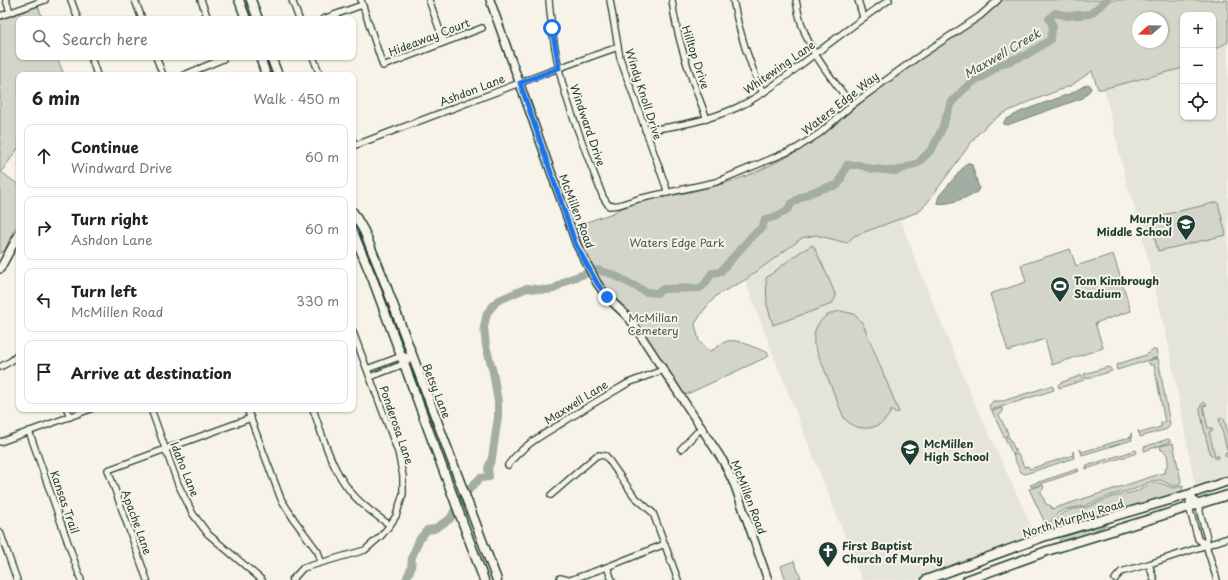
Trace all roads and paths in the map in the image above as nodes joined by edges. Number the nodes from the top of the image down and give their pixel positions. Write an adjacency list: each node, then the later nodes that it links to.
1 (6, 0): 20 (street)
2 (45, 0): 20 (street)
3 (71, 0): 22 (street)
4 (134, 0): 23 (street)
5 (201, 0): 24 (street)
6 (239, 0): 25 (main road)
7 (251, 0): 26 (main road)
8 (292, 0): 27 (street)
9 (429, 0): 31 (street)
10 (490, 0): 47 (street, McMillen Road)
11 (550, 0): 40 (street, Windward Drive)
12 (610, 0): 32 (street, Windy Knoll Drive)
13 (672, 0): 50 (street, Hilltop Drive)
14 (733, 0): 48 (street)
15 (796, 0): 33 (street)
16 (858, 0): 29 (street)
17 (889, 0): 29 (street, Whitewing Lane)
18 (998, 0): 49 (street, Waters Edge Way)
19 (361, 2): 28 (street); 31 (street, Hideaway Court)
20 (10, 12): 21 (street)
21 (0, 16)
22 (77, 16)
23 (141, 16)
24 (207, 16)
25 (245, 16)
26 (257, 16)
27 (298, 16)
28 (330, 16)
29 (863, 17): 33 (street, Whitewing Lane)
30 (482, 28): 31 (street, Hideaway Court)
31 (444, 42)
32 (618, 47): 40 (street, Ashdon Lane); 51 (street, Windy Knoll Drive)
33 (814, 55): 48 (street, Whitewing Lane); 49 (street)
34 (92, 60): 41 (street)
35 (157, 60): 42 (street)
36 (218, 60): 43 (street)
37 (261, 60): 44 (main road)
38 (272, 60): 45 (main road)
39 (314, 60): 46 (street)
40 (559, 68): 47 (street, Ashdon Lane); 54 (street, Windward Drive)
41 (96, 72)
42 (161, 72)
43 (191, 72)
44 (265, 72)
45 (277, 72)
46 (319, 72)
47 (520, 83): 52 (street, Ashdon Lane); 65 (street, McMillen Road)
48 (763, 93): 50 (street, Whitewing Lane)
49 (852, 106): 53 (street, Waters Edge Way)
50 (707, 119): 51 (street, Whitewing Lane)
51 (645, 130): 53 (street, Windy Knoll Drive)
52 (356, 142)
53 (667, 193): 54 (street, Waters Edge Way)
54 (609, 206)
55 (356, 217): 61 (main road, Betsy Lane)
56 (16, 239): 58 (street)
57 (356, 239): 62 (main road, Betsy Lane)
58 (0, 268)
59 (356, 340): 64 (street, Ponderosa Lane)
60 (16, 357): 63 (street)
61 (412, 357): 62 (street); 102 (main road, Betsy Lane)
62 (403, 360): 64 (street); 66 (street); 101 (main road, Betsy Lane)
63 (0, 367)
64 (367, 369): 66 (street, Ponderosa Lane)
65 (663, 370): 74 (street, McMillen Road); 79 (street, Maxwell Lane)
66 (370, 377): 86 (street, Ponderosa Lane)
67 (68, 412): 72 (street)
68 (83, 412): 72 (street)
69 (152, 412): 77 (street, Idaho Lane)
70 (248, 412): 73 (street)
71 (314, 412): 86 (street)
72 (70, 417): 75 (street)
73 (251, 418): 77 (street); 91 (street)
74 (702, 428): 78 (street); 106 (street, McMillen Road)
75 (29, 431): 76 (street); 97 (street, Kansas Trail)
76 (0, 442)
77 (165, 449): 98 (street, Apache Lane); 99 (street, Idaho Lane)
78 (681, 449)
79 (508, 465)
80 (1228, 481): 82 (main road, North Murphy Road)
81 (551, 494): 89 (street)
82 (1190, 494): 84 (street); 85 (street); 107 (main road, North Murphy Road)
83 (1228, 496): 84 (main road)
84 (1198, 505): 85 (main road); 90 (street)
85 (1189, 507): 90 (street); 108 (main road)
86 (390, 525): 91 (street, Ponderosa Lane)
87 (0, 532): 96 (street)
88 (1228, 538): 90 (street)
89 (666, 544): 93 (street); 105 (street)
90 (1206, 545): 92 (street); 110 (street)
91 (321, 562): 100 (street, Ponderosa Lane)
92 (1149, 564): 95 (street); 109 (street)
93 (607, 567): 103 (street); 104 (street)
94 (560, 578): 103 (street)
95 (1115, 579)
96 (17, 580)
97 (81, 580)
98 (147, 580)
99 (262, 580)
100 (292, 580)
101 (484, 580)
102 (497, 580)
103 (569, 580)
104 (612, 580)
105 (678, 580)
106 (768, 580)
107 (926, 580)
108 (967, 580)
109 (1154, 580)
110 (1217, 580)

